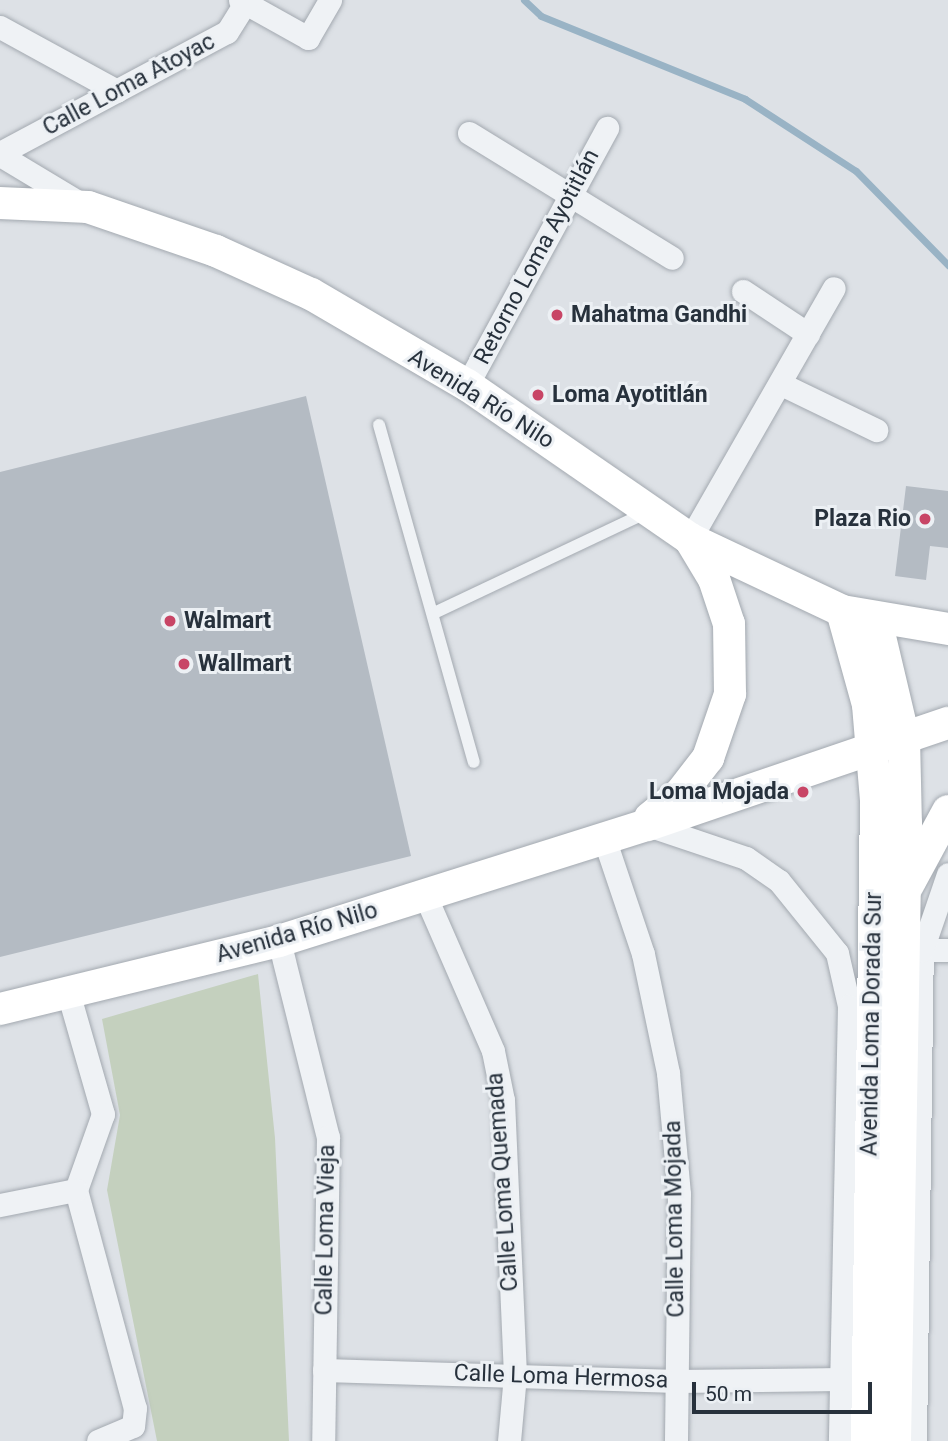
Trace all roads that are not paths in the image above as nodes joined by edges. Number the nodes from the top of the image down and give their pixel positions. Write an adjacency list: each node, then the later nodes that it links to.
1 (330, 0): 2 (street)
2 (243, 1): 4 (street, Calle Loma Atoyac)
3 (0, 27): 4 (street)
4 (117, 91): 7 (street, Calle Loma Atoyac)
5 (607, 128): 8 (street, Retorno Loma Ayotitlán)
6 (469, 133): 8 (street)
7 (0, 154): 10 (street)
8 (570, 195): 11 (street); 16 (street, Retorno Loma Ayotitlán)
9 (0, 203): 10 (main road, Avenida Río Nilo)
10 (88, 208): 16 (main road, Avenida Río Nilo)
11 (672, 258)
12 (834, 288): 14 (street)
13 (743, 291): 14 (street)
14 (808, 334): 15 (street)
15 (781, 384): 18 (street); 20 (street)
16 (467, 385): 19 (main road, Avenida Río Nilo)
17 (379, 425): 22 (lane)
18 (876, 430)
19 (650, 511): 20 (main road, Avenida Río Nilo); 22 (lane)
20 (690, 539): 21 (main road, Avenida Río Nilo); 31 (main road)
21 (842, 611): 23 (main road, Avenida Río Nilo); 27 (main road, Avenida Loma Dorada Sur)
22 (435, 613): 28 (lane)
23 (876, 620): 24 (main road, Avenida Río Nilo); 26 (main road, Avenida Loma Dorada Sur)
24 (948, 629)
25 (948, 723): 26 (main road, Avenida Río Nilo)
26 (904, 738): 27 (main road, Avenida Río Nilo); 33 (main road, Avenida Loma Dorada Sur)
27 (874, 748): 30 (main road, Avenida Río Nilo); 41 (main road, Avenida Loma Dorada Sur)
28 (474, 762)
29 (948, 811): 33 (main road)
30 (648, 825): 31 (main road, Avenida Río Nilo); 39 (street, Avenida Loma Dorada Sur)
31 (604, 838): 34 (main road, Avenida Río Nilo); 47 (street, Calle Loma Mojada)
32 (948, 874): 36 (street, Avenida Loma Dorada Sur)
33 (906, 890): 36 (main road, Avenida Loma Dorada Sur)
34 (425, 895): 35 (main road, Avenida Río Nilo); 45 (street, Calle Loma Quemada)
35 (279, 941): 38 (main road, Avenida Río Nilo); 44 (street, Calle Loma Vieja)
36 (912, 950): 37 (street); 54 (main road, Avenida Loma Dorada Sur); 55 (street, Avenida Loma Dorada Sur)
37 (948, 950)
38 (68, 992): 40 (main road, Avenida Río Nilo); 42 (street)
39 (849, 1006): 41 (main road); 46 (street, Avenida Loma Dorada Sur)
40 (0, 1009)
41 (870, 1068): 53 (main road, Avenida Loma Dorada Sur)
42 (76, 1190): 43 (street); 48 (street)
43 (0, 1205)
44 (324, 1370): 45 (street, Calle Loma Hermosa); 49 (street, Calle Loma Vieja)
45 (514, 1375): 47 (street, Calle Loma Hermosa); 50 (street, Calle Loma Quemada)
46 (841, 1379): 47 (street, Calle Loma Hermosa); 52 (street, Avenida Loma Dorada Sur)
47 (677, 1381): 51 (street, Calle Loma Mojada)
48 (98, 1441)
49 (323, 1441)
50 (509, 1441)
51 (676, 1441)
52 (841, 1441)
53 (867, 1441)
54 (895, 1441)
55 (915, 1441)

